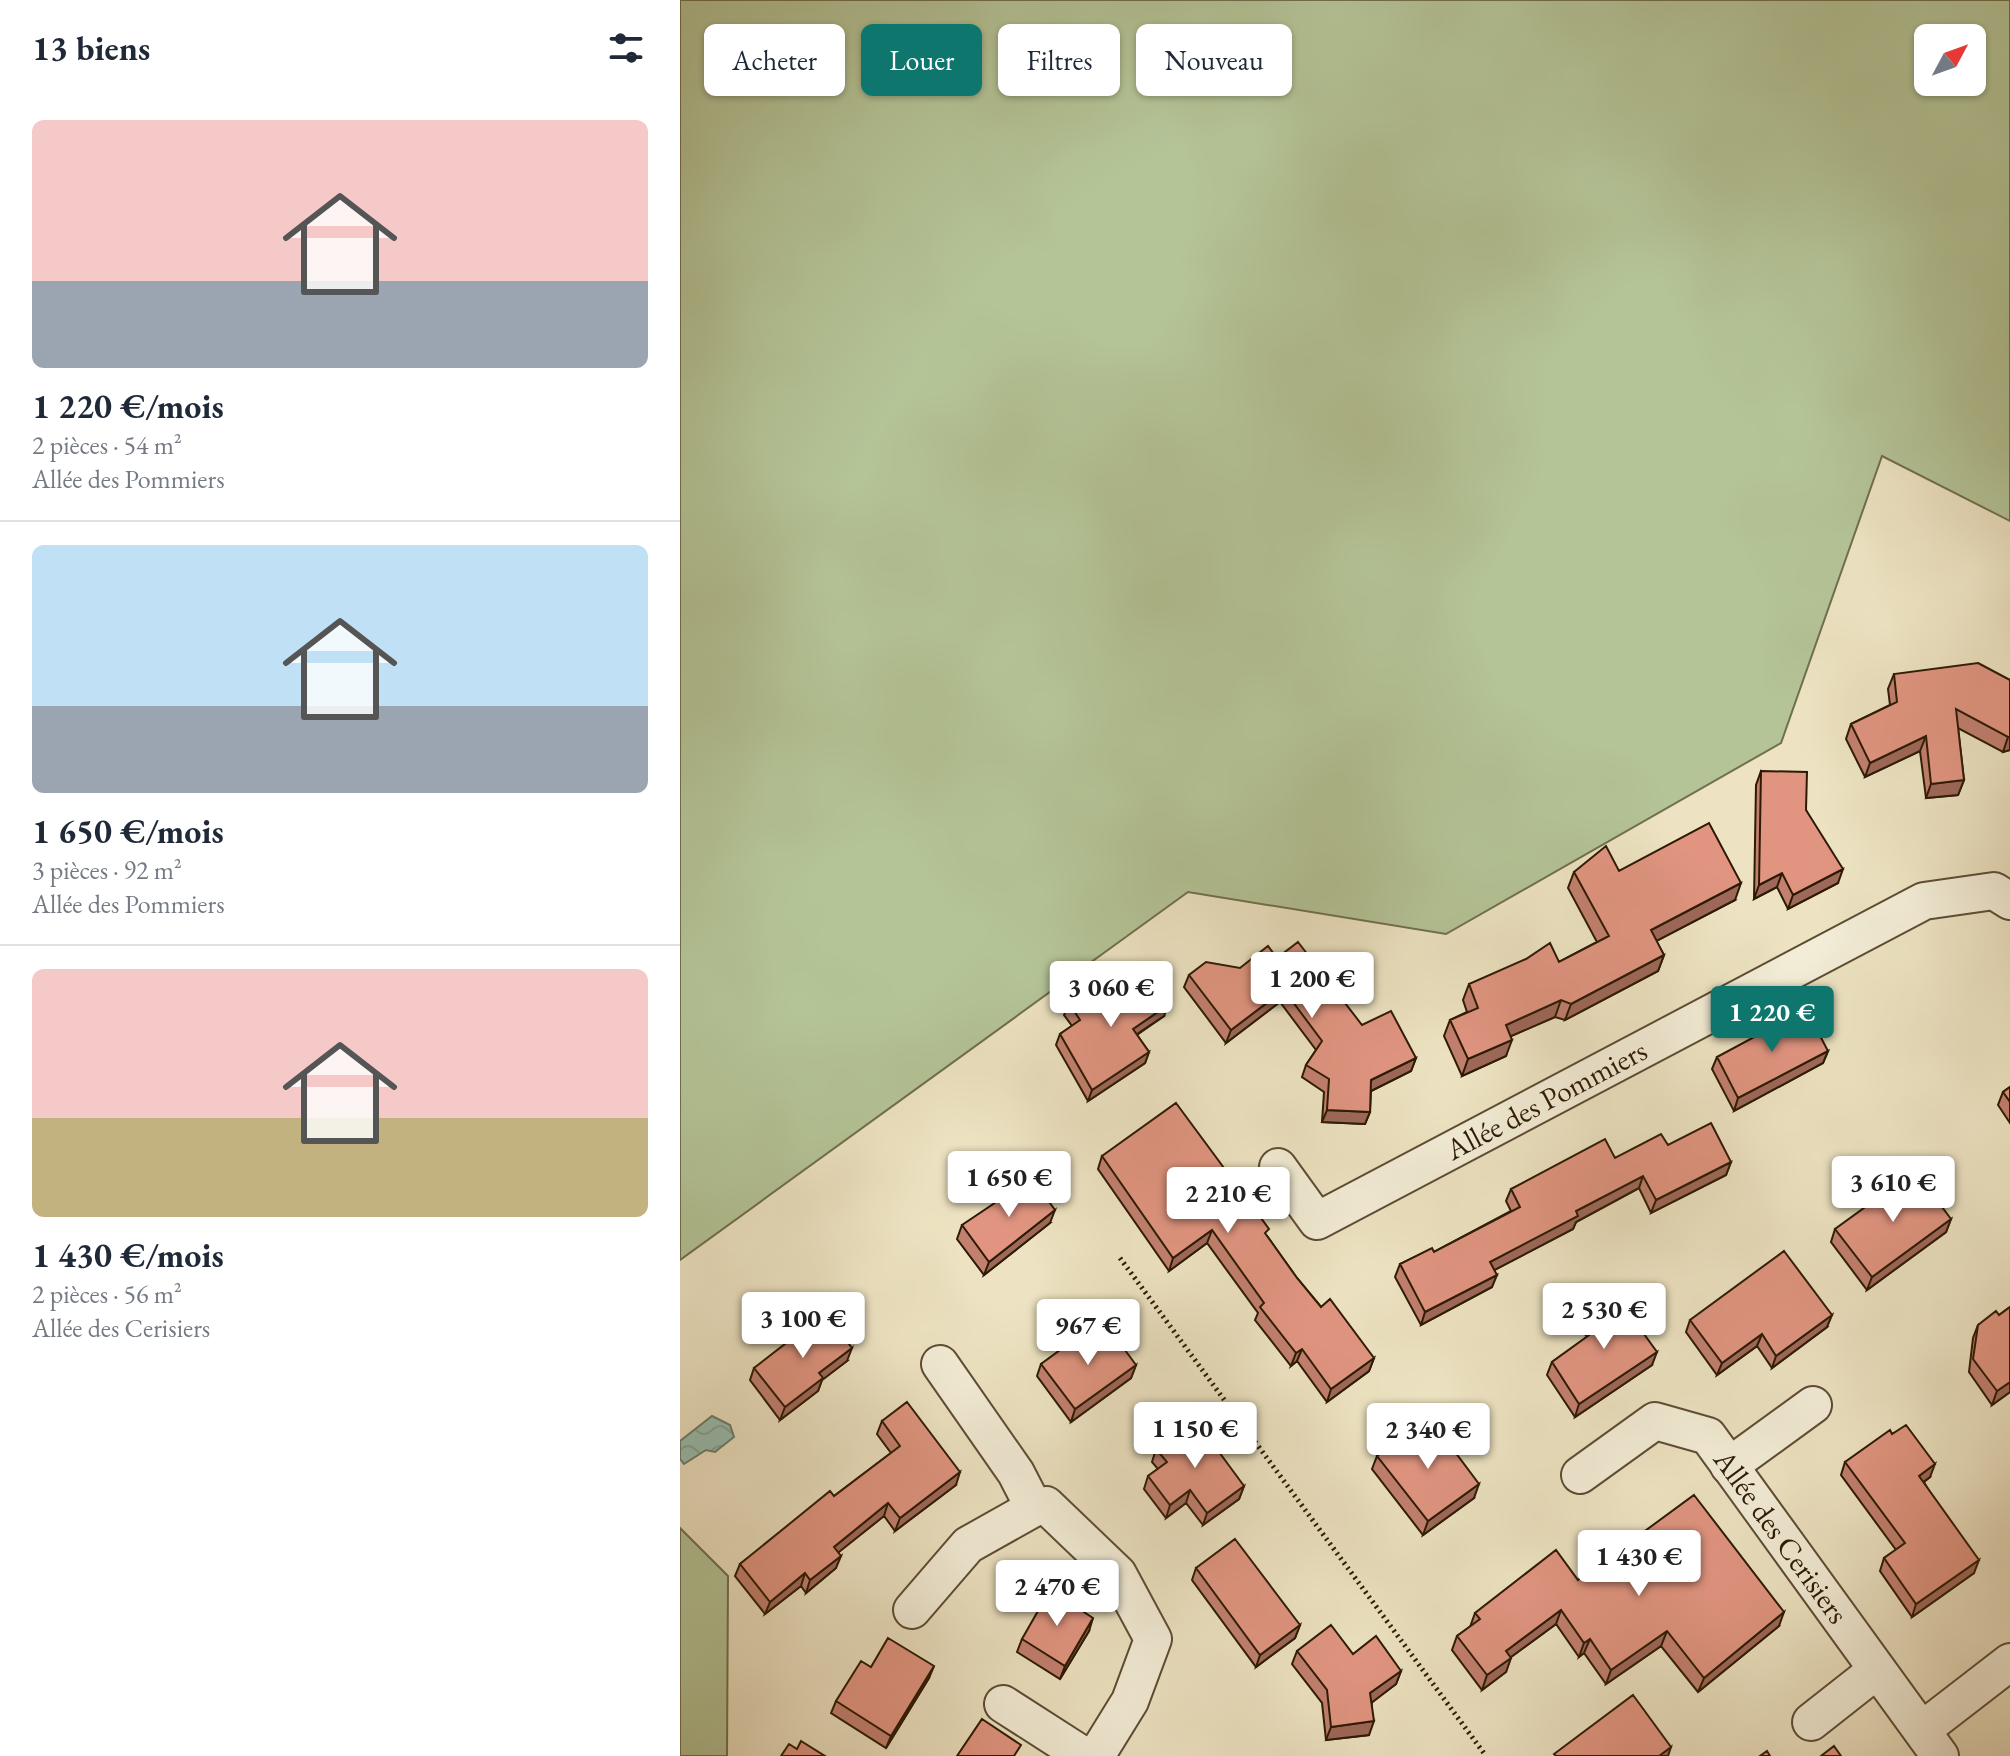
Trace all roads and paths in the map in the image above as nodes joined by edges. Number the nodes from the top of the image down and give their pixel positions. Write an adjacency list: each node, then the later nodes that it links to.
1 (2010, 901): 2 (street, Allée des Pommiers)
2 (1278, 1167)
3 (1120, 1258): 17 (path)
4 (940, 1364): 8 (street)
5 (1813, 1405): 6 (street)
6 (1729, 1466): 7 (street, Allée des Cerisiers); 11 (street, Allée des Cerisiers)
7 (1580, 1475)
8 (1034, 1508): 9 (street); 16 (street)
9 (912, 1610)
10 (2010, 1662): 14 (street)
11 (1877, 1670): 13 (street); 14 (street, Allée des Cerisiers)
12 (1003, 1704): 15 (street)
13 (1811, 1722)
14 (1931, 1743)
15 (1084, 1756)
16 (1096, 1756)
17 (1486, 1756)

